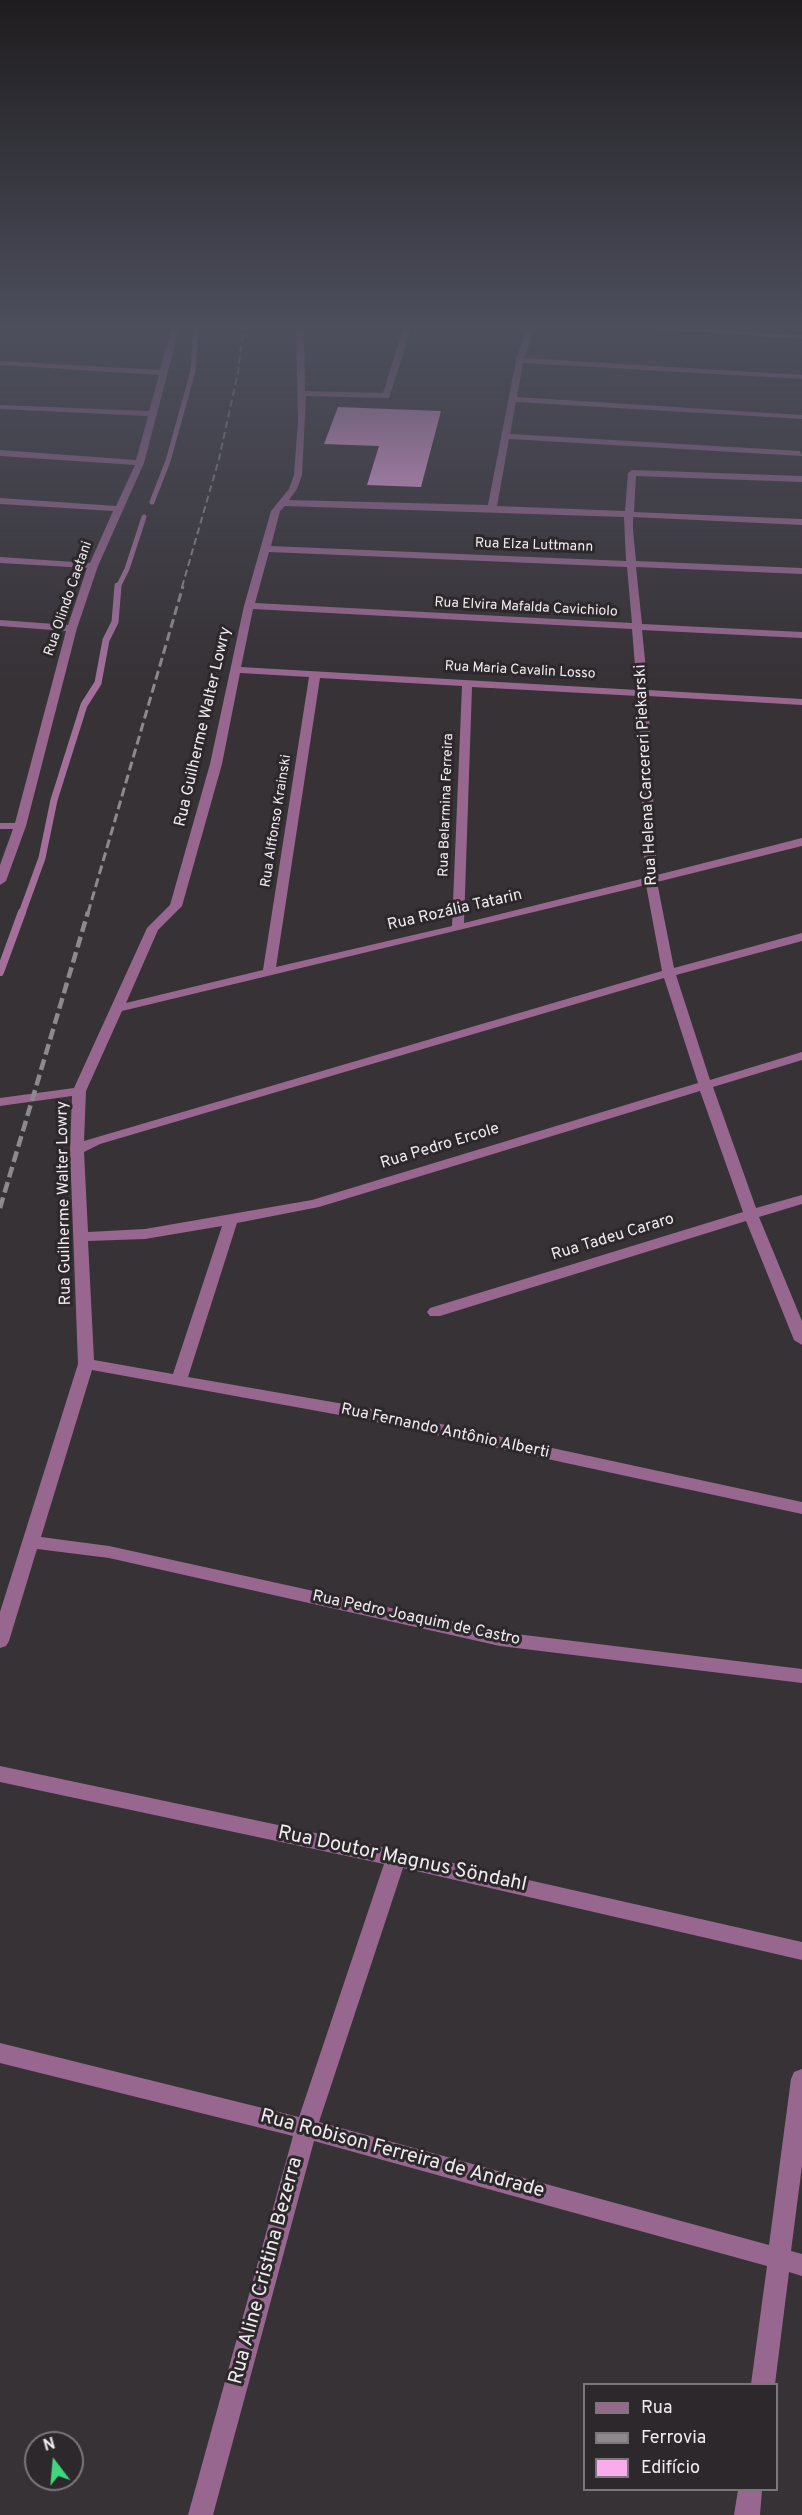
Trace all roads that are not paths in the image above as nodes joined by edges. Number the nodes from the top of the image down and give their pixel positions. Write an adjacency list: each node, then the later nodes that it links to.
1 (144, 446): 7 (street, Rua Olindo Caetani)
2 (299, 446): 10 (street, Rua Guilherme Walter Lowry)
3 (504, 446): 11 (street)
4 (675, 446): 6 (street)
5 (0, 453): 7 (street)
6 (800, 454)
7 (140, 463): 12 (street, Rua Olindo Caetani)
8 (802, 479): 13 (street, Rua Helena Carcereri Piekarski)
9 (0, 501): 12 (street)
10 (281, 503): 11 (street); 15 (street, Rua Guilherme Walter Lowry)
11 (492, 508): 13 (street)
12 (119, 509): 18 (street, Rua Olindo Caetani)
13 (629, 515): 14 (street); 17 (street, Rua Helena Carcereri Piekarski)
14 (802, 522)
15 (266, 549): 17 (street, Rua Elza Luttmann); 20 (street, Rua Guilherme Walter Lowry)
16 (0, 560): 18 (street)
17 (631, 564): 19 (street, Rua Elza Luttmann); 22 (street, Rua Helena Carcereri Piekarski)
18 (93, 566): 23 (street, Rua Olindo Caetani)
19 (802, 571)
20 (249, 606): 22 (street, Rua Elvira Mafalda Cavichiolo); 25 (street, Rua Guilherme Walter Lowry)
21 (0, 624): 23 (street)
22 (638, 627): 24 (street, Rua Elvira Mafalda Cavichiolo); 28 (street, Rua Helena Carcereri Piekarski)
23 (72, 628): 31 (street, Rua Olindo Caetani)
24 (802, 635)
25 (235, 670): 26 (street, Rua Maria Cavalin Losso); 39 (street, Rua Guilherme Walter Lowry)
26 (315, 674): 27 (street, Rua Maria Cavalin Losso); 37 (street, Rua Alffonso Krainski)
27 (467, 683): 28 (street, Rua Maria Cavalin Losso); 35 (street, Rua Belarmina Ferreira)
28 (643, 694): 29 (street, Rua Maria Cavalin Losso); 34 (street, Rua Helena Carcereri Piekarski)
29 (802, 702)
30 (0, 826): 31 (street)
31 (20, 826): 33 (street, Rua Olindo Caetani)
32 (802, 842): 34 (street, Rua Rozália Tatarin)
33 (0, 880)
34 (651, 880): 35 (street, Rua Rozália Tatarin); 38 (street, Rua Helena Carcereri Piekarski)
35 (458, 928): 37 (street, Rua Rozália Tatarin)
36 (802, 937): 38 (street)
37 (270, 972): 39 (street, Rua Rozália Tatarin)
38 (669, 973): 41 (street, Rua Helena Carcereri Piekarski); 44 (street)
39 (115, 1009): 42 (street, Rua Guilherme Walter Lowry)
40 (802, 1056): 41 (street, Rua Pedro Ercole)
41 (705, 1085): 46 (street, Rua Helena Carcereri Piekarski); 47 (street, Rua Pedro Ercole)
42 (79, 1091): 43 (street); 44 (street, Rua Guilherme Walter Lowry)
43 (0, 1102)
44 (77, 1150): 48 (street, Rua Guilherme Walter Lowry)
45 (802, 1199): 46 (street, Rua Tadeu Cararo)
46 (751, 1214): 49 (street, Rua Tadeu Cararo); 50 (street, Rua Helena Carcereri Piekarski)
47 (231, 1220): 48 (street, Rua Pedro Ercole); 52 (street)
48 (81, 1237): 51 (street, Rua Guilherme Walter Lowry)
49 (435, 1312)
50 (802, 1340)
51 (86, 1364): 52 (street, Rua Fernando Antônio Alberti); 54 (street, Rua Guilherme Walter Lowry)
52 (178, 1382): 53 (street, Rua Fernando Antônio Alberti)
53 (802, 1508)
54 (33, 1542): 55 (street, Rua Guilherme Walter Lowry); 56 (street, Rua Pedro Joaquim de Castro)
55 (0, 1641)
56 (802, 1676)
57 (0, 1774): 58 (street, Rua Doutor Magnus Söndahl)
58 (396, 1858): 59 (street, Rua Doutor Magnus Söndahl); 62 (street, Rua Aline Cristina Bezerra)
59 (802, 1951)
60 (0, 2053): 62 (street, Rua Robison Ferreira de Andrade)
61 (802, 2079): 63 (street)
62 (306, 2128): 63 (street, Rua Robison Ferreira de Andrade); 67 (street, Rua Aline Cristina Bezerra)
63 (778, 2257): 64 (street, Rua Robison Ferreira de Andrade); 65 (street)
64 (802, 2265)
65 (763, 2383)
66 (750, 2491): 68 (street)
67 (201, 2515)
68 (747, 2515)

